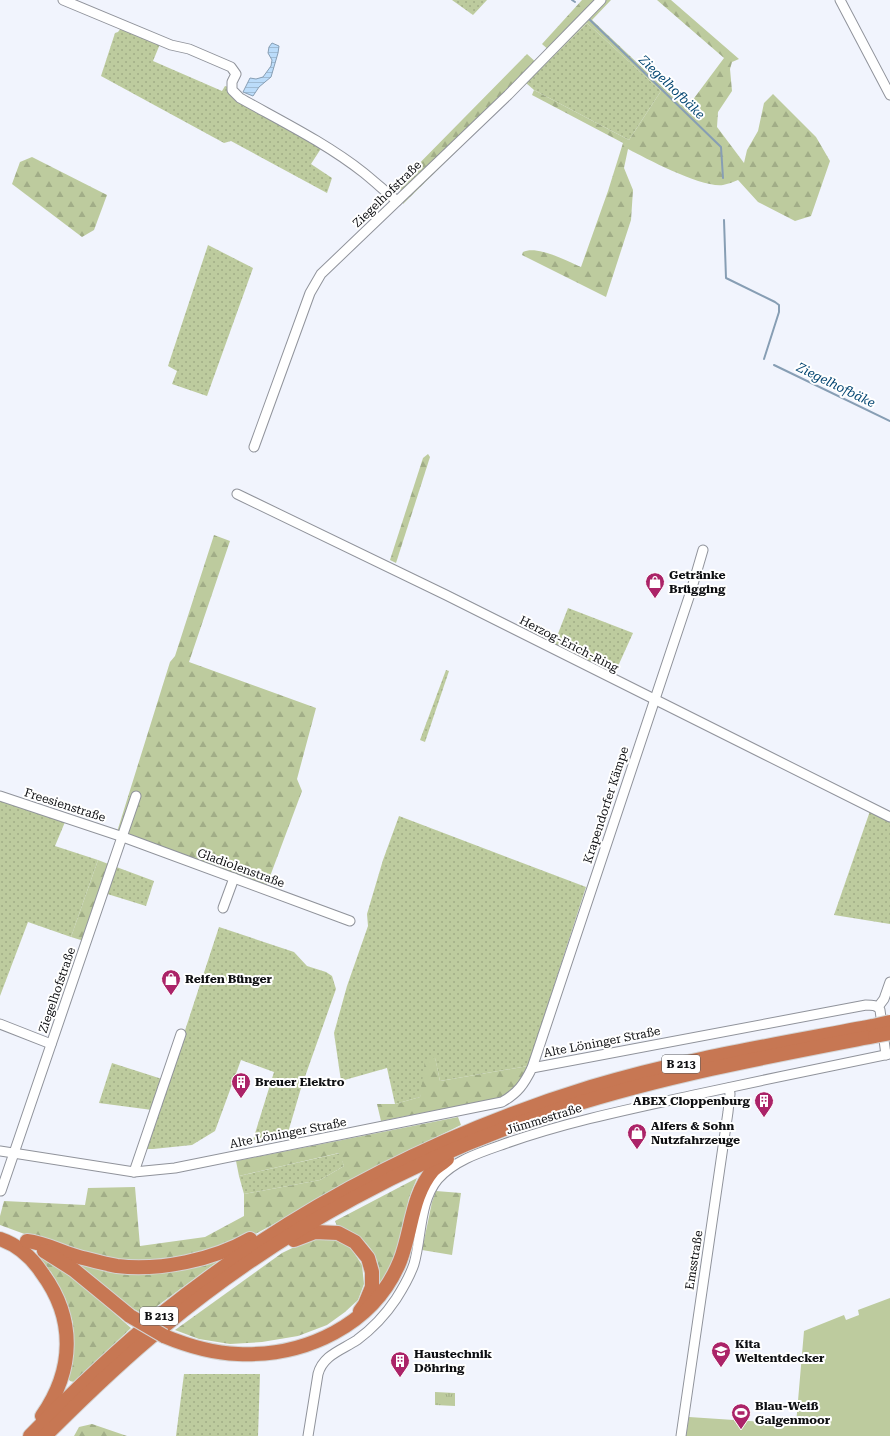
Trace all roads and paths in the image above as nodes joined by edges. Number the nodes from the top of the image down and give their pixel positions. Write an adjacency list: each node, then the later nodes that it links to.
1 (63, 0): 5 (street)
2 (601, 0): 5 (street, Ziegelhofstraße)
3 (840, 0): 4 (street)
4 (890, 95)
5 (397, 201): 6 (street, Ziegelhofstraße)
6 (254, 447)
7 (237, 494): 9 (street, Herzog-Erich-Ring)
8 (703, 550): 9 (street, Krapendorfer Kämpe)
9 (654, 700): 12 (street, Herzog-Erich-Ring); 26 (street, Krapendorfer Kämpe)
10 (0, 796): 13 (street, Freesienstraße)
11 (136, 796): 13 (street, Ziegelhofstraße)
12 (890, 817)
13 (123, 837): 14 (street, Gladiolenstraße); 24 (street, Ziegelhofstraße)
14 (234, 878): 15 (street); 16 (street, Gladiolenstraße)
15 (223, 908)
16 (350, 921)
17 (890, 982): 18 (street)
18 (878, 1007): 25 (street); 26 (street, Alte Löninger Straße)
19 (890, 1022): 21 (highway, B 213, bridge)
20 (0, 1024): 24 (street)
21 (874, 1031): 22 (highway, B 213, bridge); 28 (highway, B 213); 33 (highway, B 213)
22 (890, 1033)
23 (181, 1034): 31 (street)
24 (51, 1044): 30 (street, Ziegelhofstraße)
25 (888, 1054): 27 (street, Jümmestraße)
26 (532, 1068): 31 (street, Alte Löninger Straße)
27 (729, 1088): 41 (street, Jümmestraße); 42 (street, Emsstraße)
28 (532, 1120): 37 (highway, B 213); 38 (highway, B 213)
29 (0, 1151): 30 (street, Alte Löninger Straße)
30 (13, 1154): 31 (street, Alte Löninger Straße); 32 (street, Ziegelhofstraße)
31 (134, 1172)
32 (1, 1191)
33 (303, 1215): 36 (highway); 39 (highway, B 213)
34 (0, 1232): 36 (highway, B 213)
35 (0, 1239): 39 (highway, B 213)
36 (27, 1241): 38 (highway, B 213, bridge)
37 (260, 1255): 38 (highway); 40 (highway, B 213)
38 (355, 1319)
39 (29, 1436)
40 (45, 1436)
41 (308, 1436)
42 (681, 1436)

